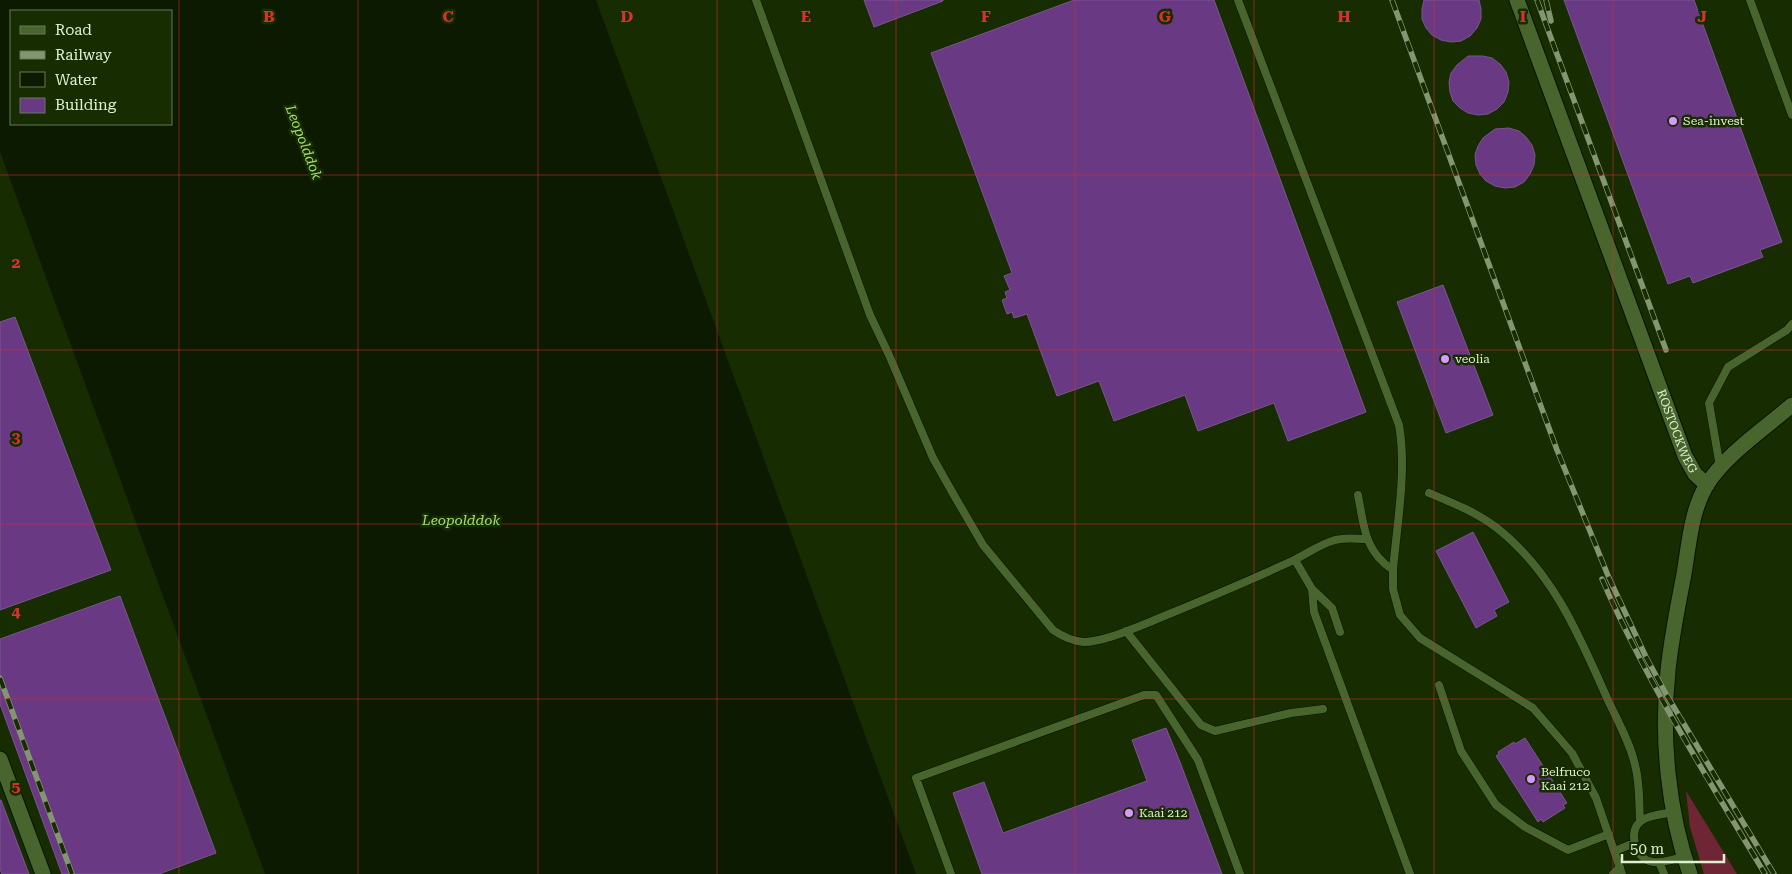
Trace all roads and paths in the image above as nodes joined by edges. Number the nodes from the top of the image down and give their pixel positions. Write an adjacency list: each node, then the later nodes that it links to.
1 (756, 0): 16 (lane)
2 (1238, 0): 14 (lane)
3 (1517, 0): 9 (street, ROSTOCKWEG)
4 (1750, 0): 5 (lane)
5 (1792, 115)
6 (1792, 324): 8 (lane)
7 (1792, 405): 8 (street)
8 (1720, 467): 9 (street)
9 (1707, 485): 21 (street, ROSTOCKWEG)
10 (1429, 493): 22 (lane)
11 (1358, 495): 12 (lane)
12 (1366, 539): 13 (lane); 14 (lane)
13 (1294, 560): 15 (lane); 16 (lane)
14 (1393, 570): 23 (lane)
15 (1312, 589): 17 (lane); 32 (lane)
16 (1126, 632): 19 (lane)
17 (1340, 632)
18 (1439, 685): 23 (lane)
19 (1323, 709)
20 (0, 759): 29 (street)
21 (1674, 812): 22 (lane); 26 (street, ROSTOCKWEG)
22 (1640, 822): 24 (lane)
23 (1609, 834): 25 (lane)
24 (1634, 843): 25 (lane); 27 (lane)
25 (1615, 851): 28 (lane)
26 (1684, 857): 27 (lane); 35 (street, ROSTOCKWEG)
27 (1659, 862): 34 (lane)
28 (1621, 870): 33 (lane)
29 (43, 874)
30 (951, 874): 31 (lane)
31 (1240, 874)
32 (1410, 874)
33 (1613, 874)
34 (1664, 874)
35 (1690, 874)

